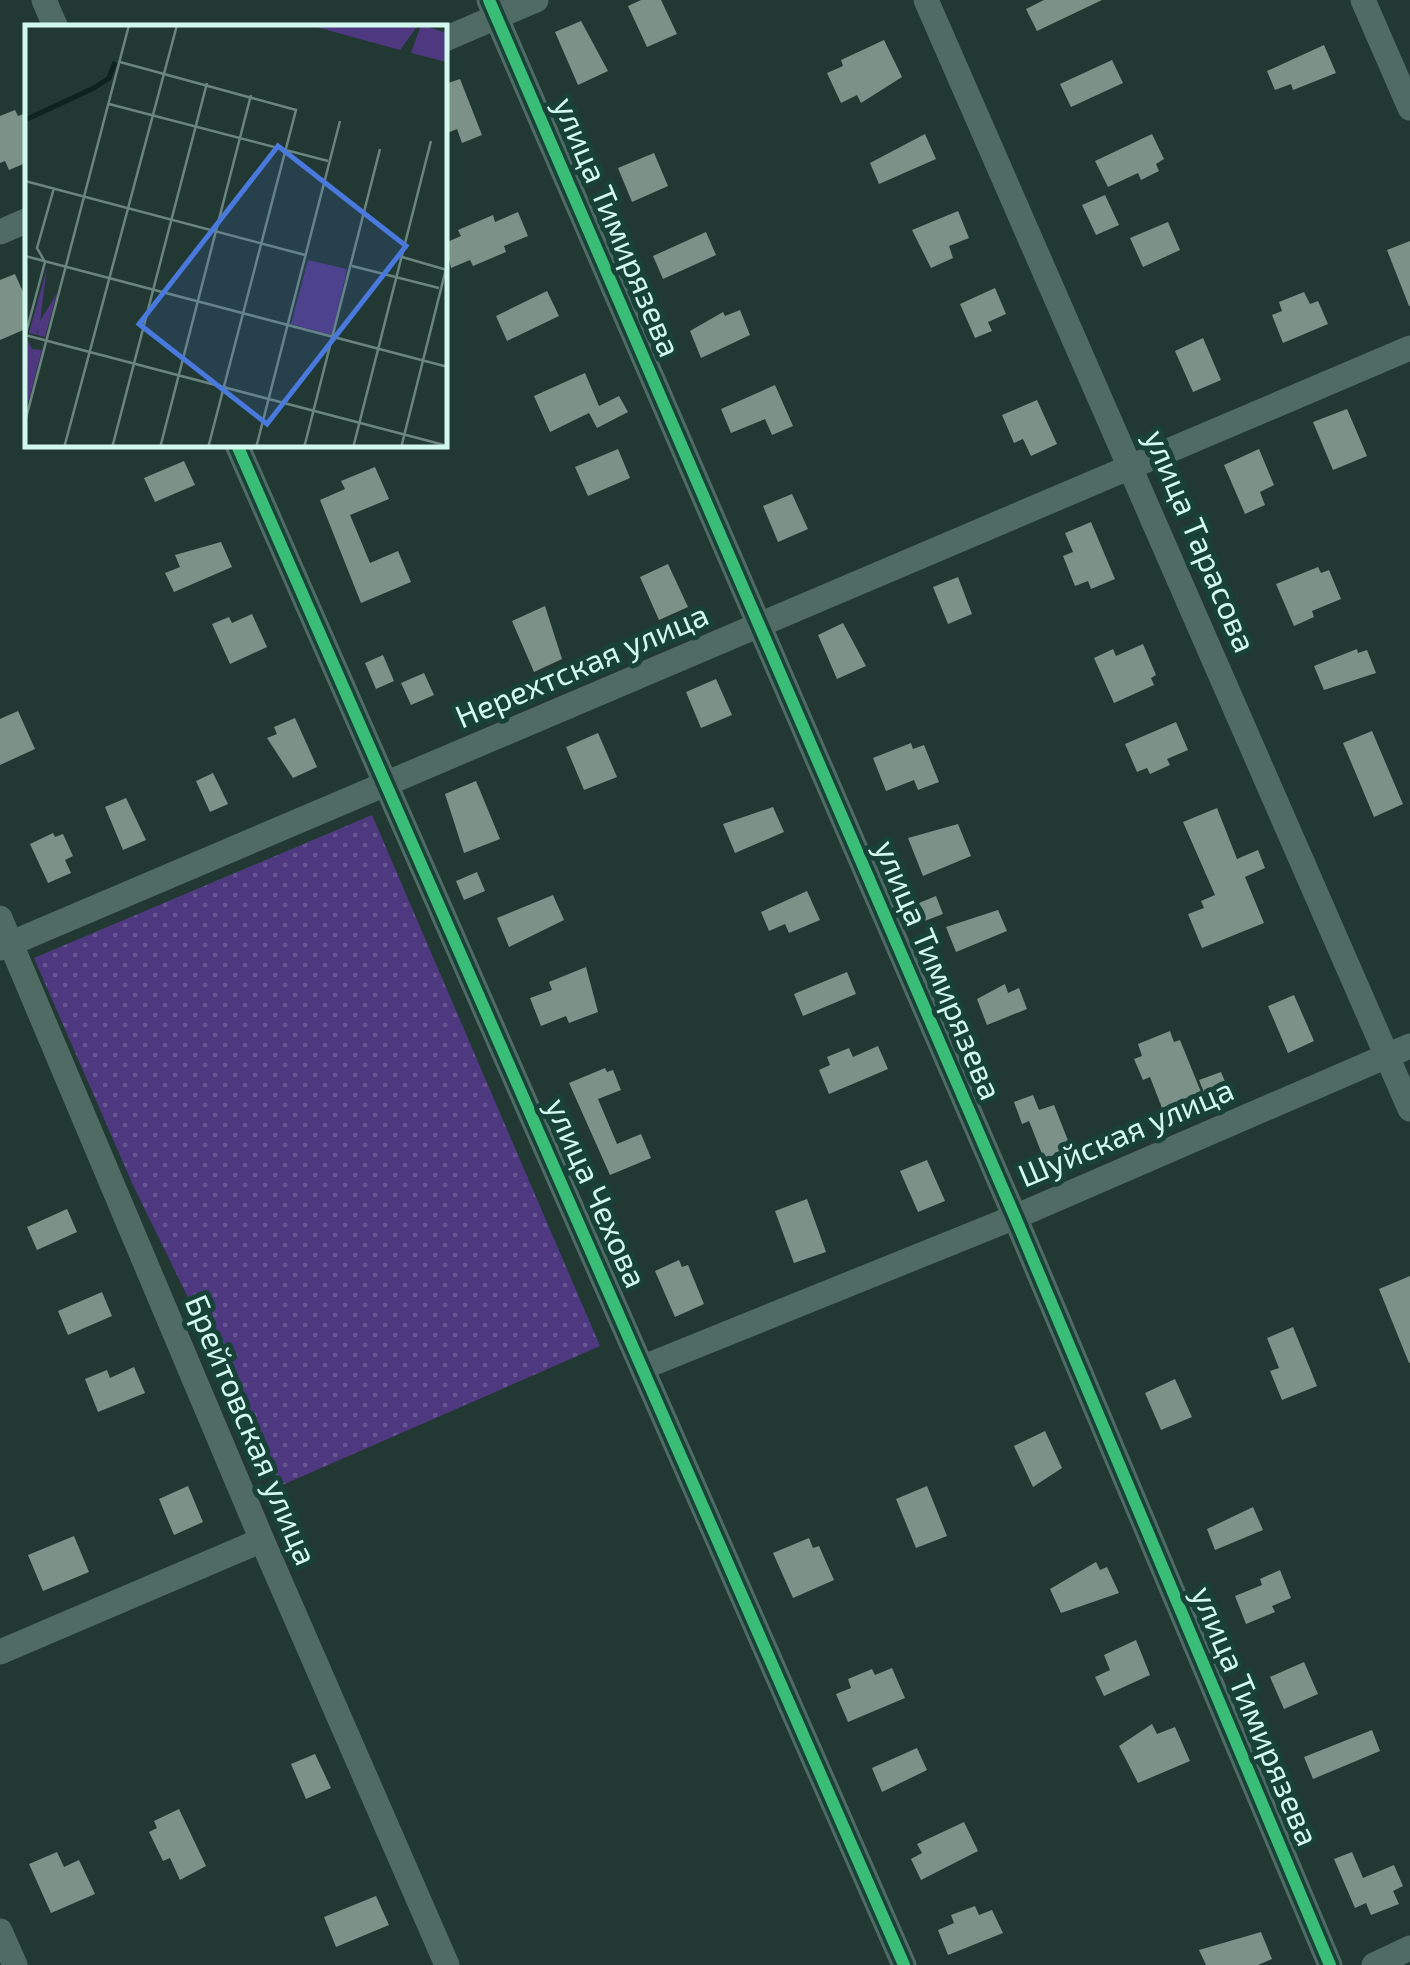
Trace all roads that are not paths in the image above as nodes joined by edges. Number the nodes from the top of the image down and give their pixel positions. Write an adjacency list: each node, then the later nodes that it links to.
1 (44, 0): 6 (street)
2 (536, 0): 5 (street)
3 (926, 0): 13 (street, улица Тарасова)
4 (1363, 0): 8 (street)
5 (493, 8): 7 (street); 14 (street, улица Тимирязева)
6 (55, 25)
7 (448, 37)
8 (1410, 108)
9 (25, 221): 10 (street)
10 (0, 232)
11 (1410, 348): 13 (street, Нерехтская улица)
12 (238, 448): 15 (street, улица Чехова)
13 (1132, 465): 14 (street, Нерехтская улица); 18 (street, улица Тарасова)
14 (759, 626): 15 (street, Нерехтская улица); 20 (street, улица Тимирязева)
15 (384, 785): 17 (street, Нерехтская улица); 21 (street, улица Чехова)
16 (0, 918): 17 (street, Брейтовская улица)
17 (5, 945): 22 (street, Брейтовская улица)
18 (1399, 1051): 19 (street, улица Тарасова); 20 (street, Шуйская улица)
19 (1410, 1109)
20 (1015, 1216): 21 (street, Шуйская улица); 29 (street, улица Тимирязева)
21 (644, 1367): 28 (street, улица Чехова)
22 (262, 1540): 23 (street); 27 (street, Брейтовская улица)
23 (0, 1652)
24 (0, 1931): 26 (street)
25 (1410, 1948): 30 (street)
26 (15, 1965)
27 (448, 1965)
28 (904, 1965)
29 (1330, 1965)
30 (1374, 1965)

